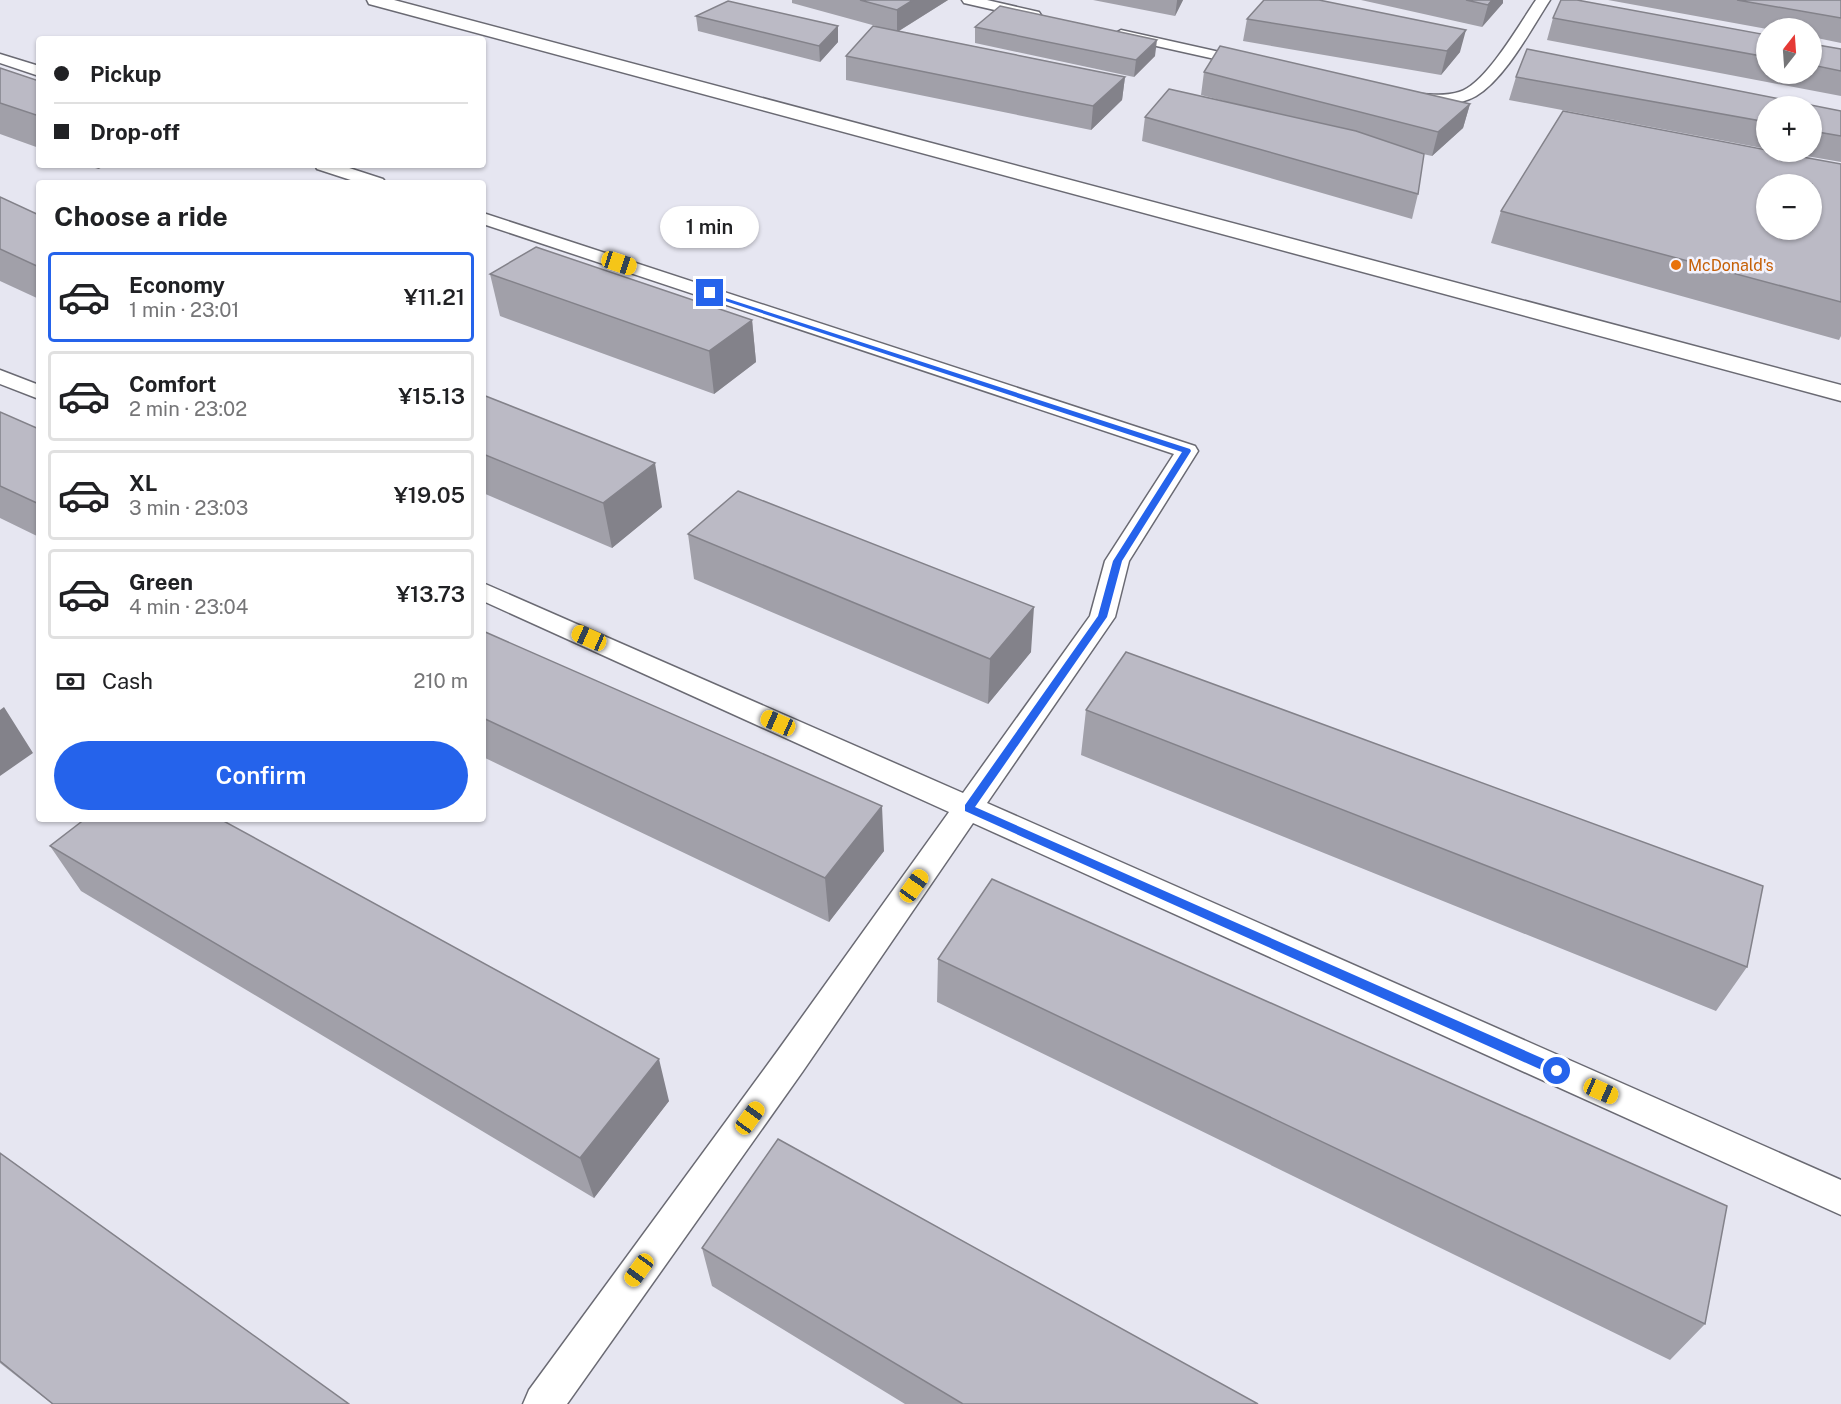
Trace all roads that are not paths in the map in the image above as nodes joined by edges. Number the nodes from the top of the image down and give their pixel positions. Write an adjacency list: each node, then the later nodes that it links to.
1 (375, 0): 15 (street)
2 (969, 0): 4 (lane)
3 (1545, 1): 9 (lane)
4 (1050, 18)
5 (1107, 31): 7 (lane)
6 (0, 58): 8 (lane)
7 (1268, 67)
8 (36, 70)
9 (1395, 96)
10 (332, 168): 11 (lane)
11 (368, 180)
12 (486, 219): 17 (lane)
13 (4, 381): 14 (lane)
14 (36, 392)
15 (1841, 393)
16 (486, 592): 17 (lane)
17 (969, 808): 18 (lane); 19 (lane)
18 (1841, 1198)
19 (543, 1404)

